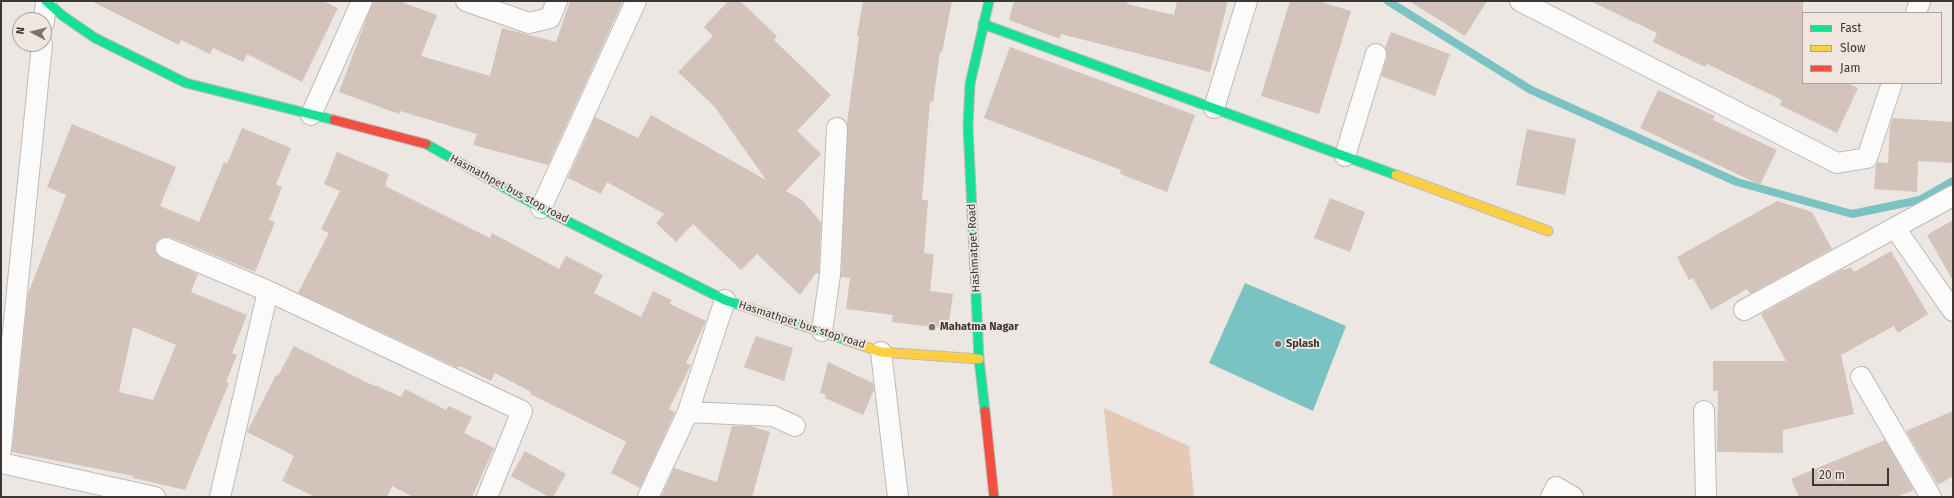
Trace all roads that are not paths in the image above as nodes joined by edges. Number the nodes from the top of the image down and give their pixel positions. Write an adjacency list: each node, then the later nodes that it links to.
1 (46, 1): 10 (street); 17 (street, Hasmathpet bus stop road)
2 (362, 1): 17 (street)
3 (466, 1): 4 (street)
4 (557, 1)
5 (636, 1): 21 (street)
6 (990, 1): 12 (street, Hashmatpet Road)
7 (1247, 1): 16 (street)
8 (1520, 1): 15 (street)
9 (1920, 1): 11 (street)
10 (45, 12)
11 (1916, 12)
12 (983, 24): 16 (street); 31 (street, Hashmatpet Road)
13 (41, 52): 36 (street)
14 (1376, 54): 19 (street)
15 (1892, 84)
16 (1214, 108): 19 (street)
17 (311, 115): 21 (street, Hasmathpet bus stop road)
18 (837, 128): 29 (street)
19 (1345, 156): 23 (street)
20 (1953, 196): 22 (street)
21 (541, 208): 26 (street, Hasmathpet bus stop road)
22 (1895, 228): 27 (street); 28 (street)
23 (1548, 231)
24 (166, 248): 25 (street)
25 (268, 291): 39 (street); 40 (street)
26 (725, 300): 29 (street, Hasmathpet bus stop road); 34 (street)
27 (1744, 310)
28 (1953, 311)
29 (822, 331): 30 (street, Hasmathpet bus stop road)
30 (882, 352): 31 (street, Hasmathpet bus stop road); 42 (street)
31 (979, 359): 43 (street, Hashmatpet Road)
32 (1862, 377): 47 (street)
33 (1704, 410): 46 (street)
34 (688, 412): 35 (street); 41 (street)
35 (795, 426)
36 (1, 450)
37 (1, 463): 38 (street)
38 (155, 497)
39 (220, 497)
40 (487, 497)
41 (648, 497)
42 (898, 497)
43 (994, 497)
44 (1551, 497): 45 (street)
45 (1573, 497)
46 (1706, 497)
47 (1931, 497)

